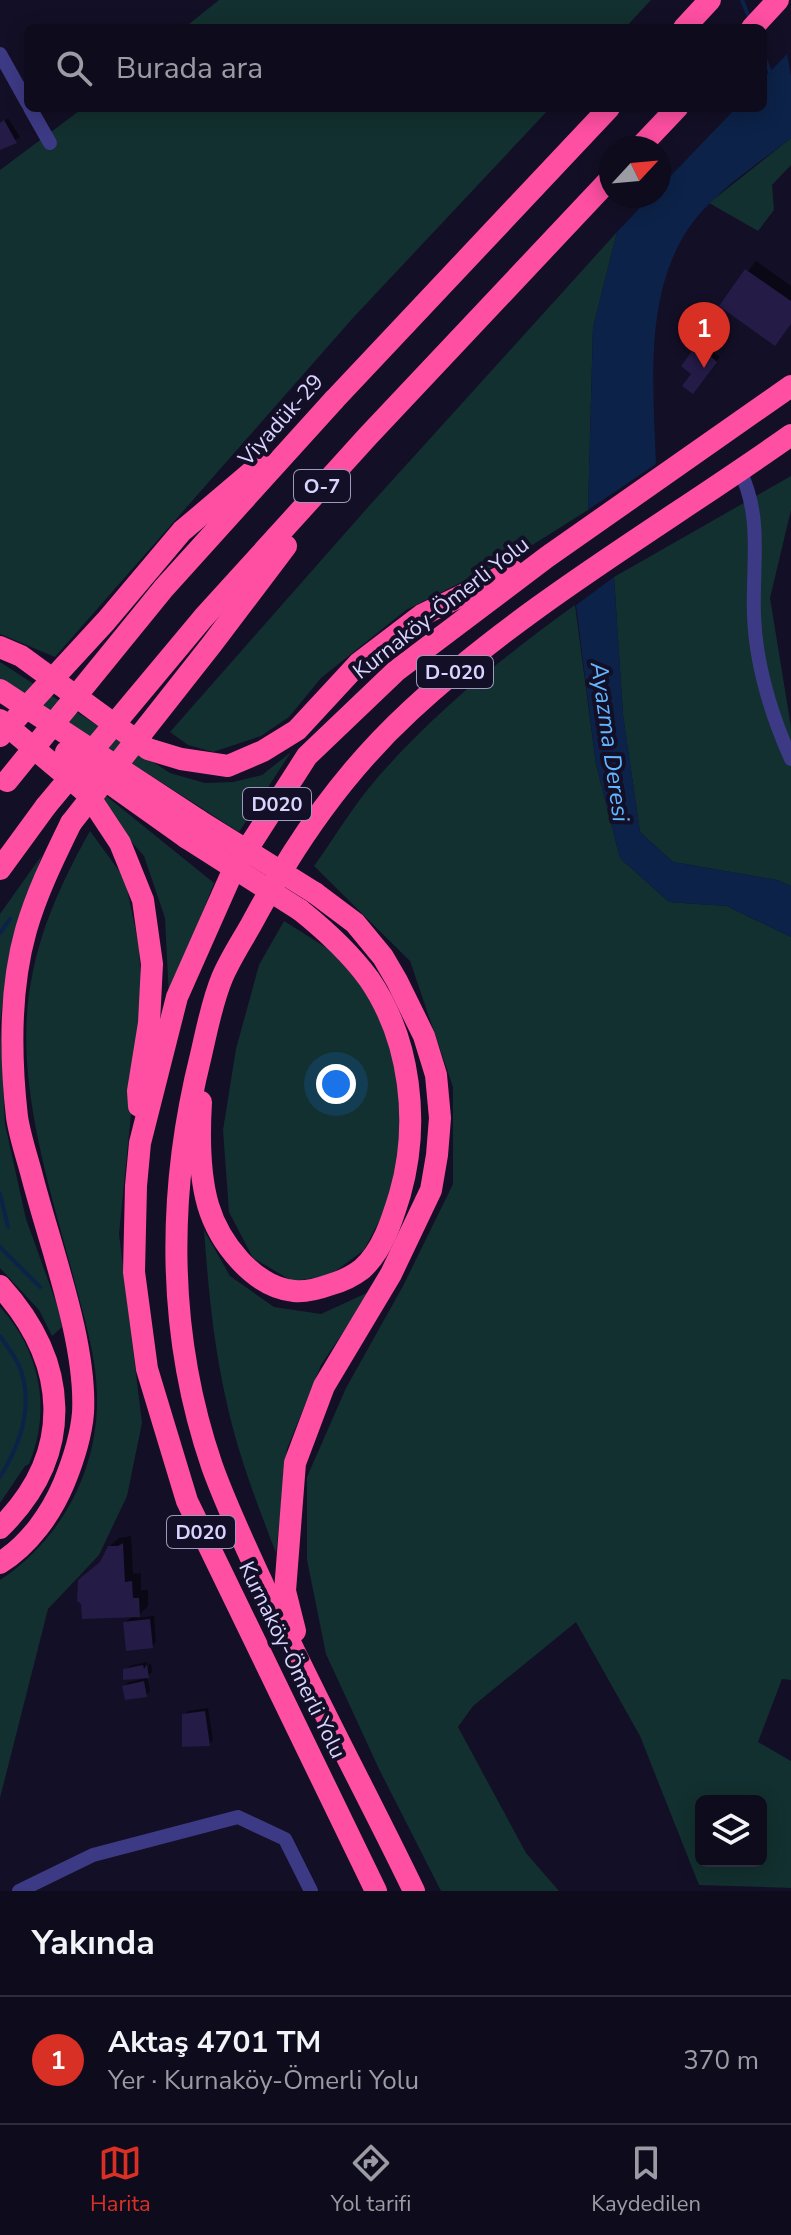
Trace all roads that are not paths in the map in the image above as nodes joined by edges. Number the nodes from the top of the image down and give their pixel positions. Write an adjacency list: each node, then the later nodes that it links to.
1 (710, 0): 3 (highway)
2 (778, 0): 4 (highway)
3 (688, 24)
4 (756, 24)
5 (0, 54): 6 (street)
6 (24, 97)
7 (32, 112): 11 (street)
8 (605, 112): 14 (highway, Viyadük-29 / O-7)
9 (673, 112): 10 (highway)
10 (650, 136)
11 (50, 143)
12 (599, 191): 16 (highway, O-7, bridge)
13 (791, 386): 18 (highway, Kurnaköy-Ömerli Yolu)
14 (334, 400): 23 (highway, bridge); 25 (highway, Viyadük-29 / O-7, bridge)
15 (791, 435): 17 (highway, Kurnaköy-Ömerli Yolu / D-020)
16 (368, 436): 27 (highway, O-7, bridge); 32 (highway, bridge)
17 (740, 471): 24 (street); 28 (highway, Kurnaköy-Ömerli Yolu / D-020)
18 (547, 557): 19 (highway); 29 (highway, Kurnaköy-Ömerli Yolu / D020)
19 (0, 647)
20 (0, 690): 26 (highway)
21 (0, 704): 26 (highway)
22 (0, 720): 29 (highway)
23 (0, 736)
24 (791, 759)
25 (4, 786)
26 (192, 829): 28 (highway, bridge); 33 (highway, bridge)
27 (0, 869)
28 (214, 1000): 33 (highway, Kurnaköy-Ömerli Yolu / D020)
29 (140, 1143): 36 (highway, Kurnaköy-Ömerli Yolu / D020)
30 (0, 1286): 31 (highway)
31 (0, 1528)
32 (0, 1563)
33 (337, 1741): 37 (highway, Kurnaköy-Ömerli Yolu / D020)
34 (19, 1891): 35 (street)
35 (311, 1891)
36 (376, 1891)
37 (414, 1891)

